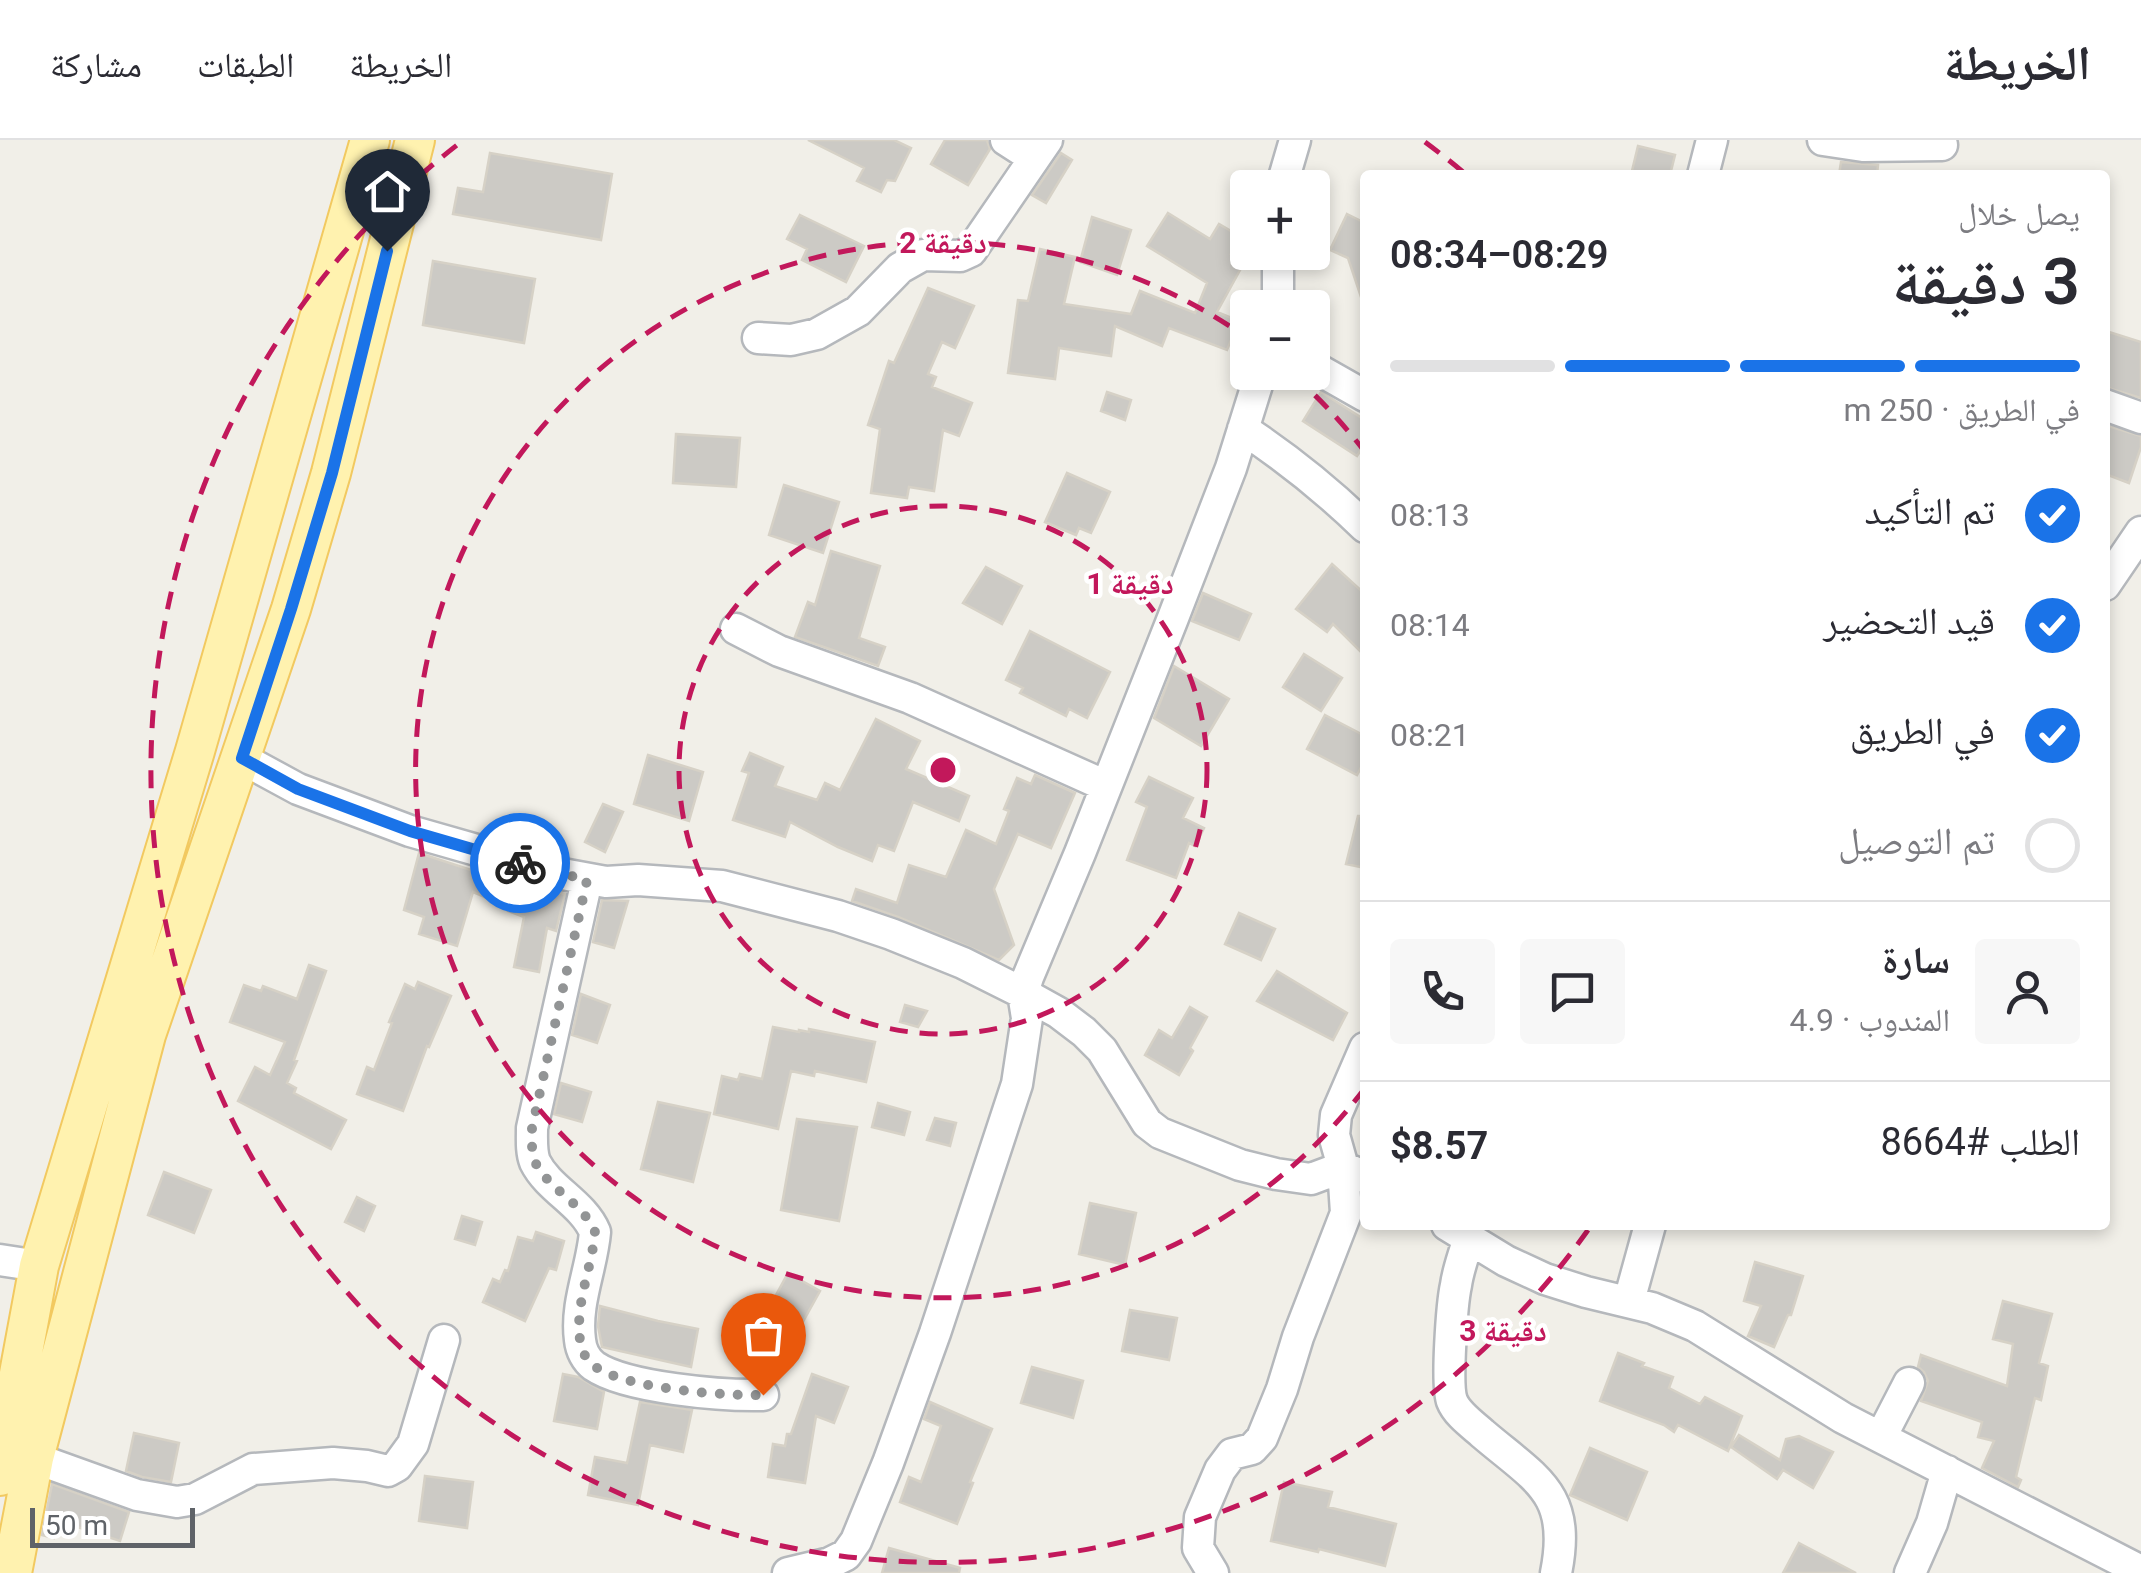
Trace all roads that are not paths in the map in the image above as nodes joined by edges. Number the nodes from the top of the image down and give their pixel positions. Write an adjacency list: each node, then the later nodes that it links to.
1 (370, 140): 31 (main road)
2 (415, 140): 22 (main road)
3 (1006, 140): 7 (street)
4 (1295, 140): 9 (street)
5 (1712, 140): 10 (street)
6 (1823, 140): 8 (street)
7 (1041, 149): 11 (street)
8 (1940, 153)
9 (1286, 170)
10 (1703, 170)
11 (758, 338)
12 (1330, 376): 14 (street)
13 (1255, 390): 17 (street)
14 (1360, 393)
15 (2110, 407): 16 (street)
16 (2141, 418)
17 (1243, 429): 18 (street); 23 (street)
18 (1360, 523)
19 (2141, 532): 20 (street)
20 (2110, 578)
21 (736, 629): 23 (street)
22 (242, 758): 24 (street); 37 (main road)
23 (1106, 786): 25 (street)
24 (587, 880): 25 (street); 35 (street)
25 (1023, 993): 27 (street); 42 (street)
26 (1360, 1060): 27 (street)
27 (1354, 1172): 43 (street)
28 (1649, 1230): 32 (street)
29 (1458, 1232): 32 (street); 44 (street)
30 (0, 1260): 31 (street)
31 (39, 1266): 39 (main road)
32 (1629, 1301): 36 (street)
33 (444, 1340): 37 (street)
34 (1908, 1383): 36 (street)
35 (763, 1395)
36 (1881, 1437): 38 (street)
37 (34, 1458): 41 (main road)
38 (1947, 1471): 40 (street); 45 (street)
39 (0, 1476)
40 (2141, 1570)
41 (12, 1573)
42 (788, 1573)
43 (1214, 1573)
44 (1556, 1573)
45 (1910, 1573)

